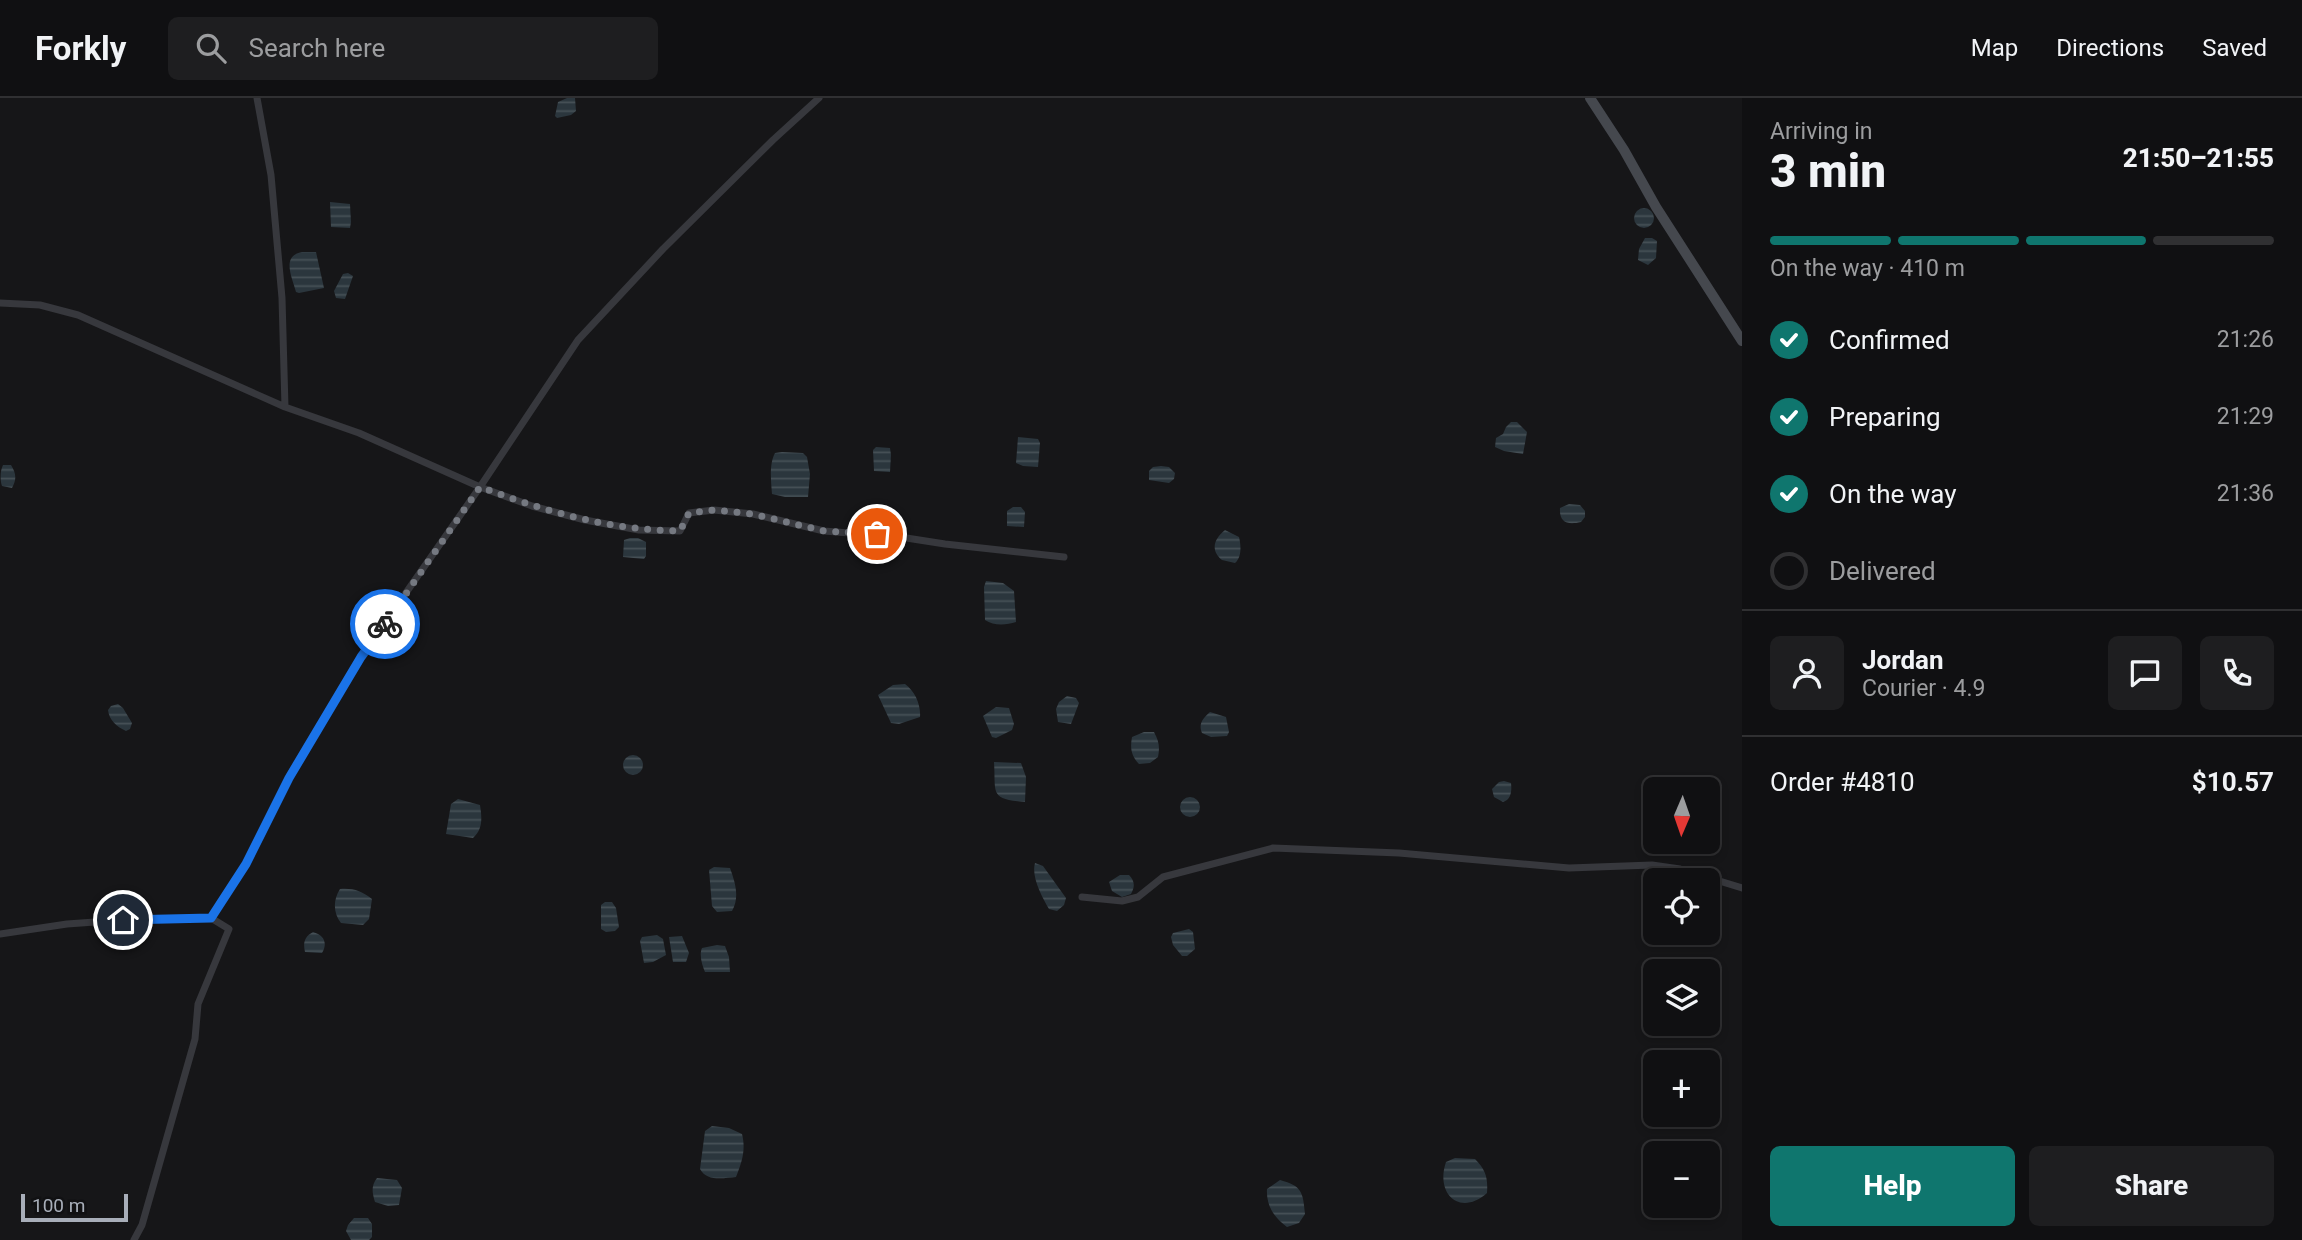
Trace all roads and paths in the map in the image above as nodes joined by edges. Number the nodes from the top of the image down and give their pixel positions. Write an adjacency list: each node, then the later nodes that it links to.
1 (257, 98): 6 (street)
2 (819, 98): 7 (street)
3 (1590, 98): 5 (main road)
4 (0, 303): 6 (street)
5 (1742, 341)
6 (285, 407): 7 (street)
7 (480, 487): 8 (street); 11 (street)
8 (1064, 557)
9 (1742, 888): 10 (street)
10 (1082, 897)
11 (211, 918): 12 (street); 13 (street)
12 (0, 934)
13 (134, 1240)

